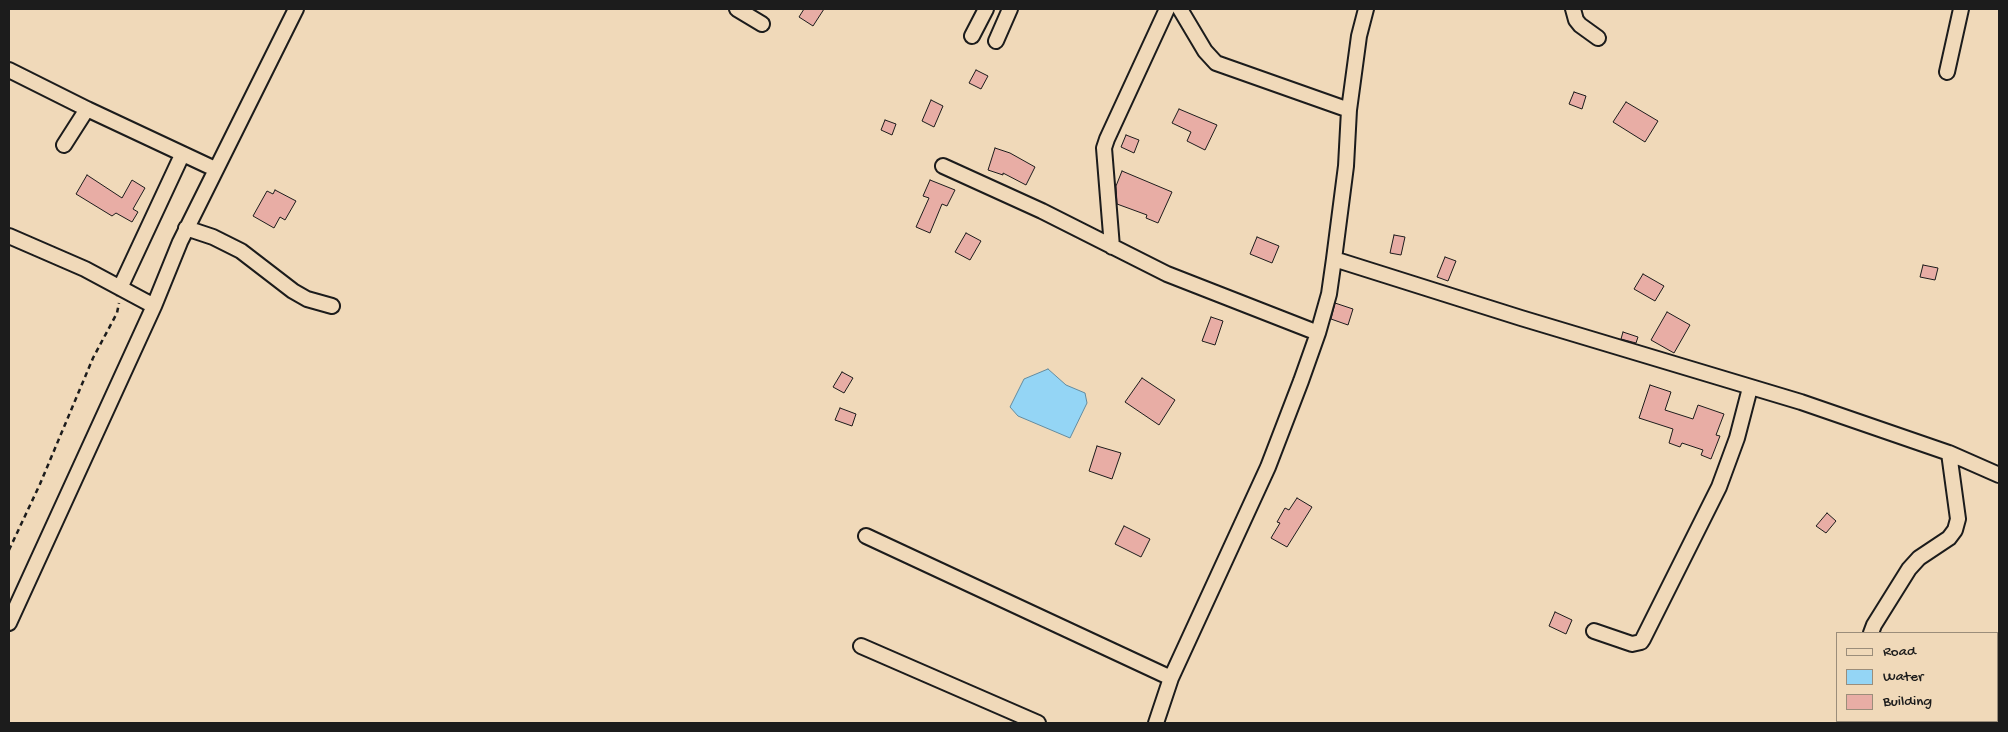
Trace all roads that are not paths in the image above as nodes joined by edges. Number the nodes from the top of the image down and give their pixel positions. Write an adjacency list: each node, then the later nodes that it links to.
1 (296, 9): 21 (street)
2 (737, 9): 10 (street)
3 (986, 9): 11 (street)
4 (1010, 9): 13 (street)
5 (1168, 9): 24 (street)
6 (1180, 9): 17 (street)
7 (1366, 9): 17 (street)
8 (1573, 9): 12 (street)
9 (1961, 9): 15 (street)
10 (762, 24)
11 (972, 36)
12 (1598, 38)
13 (996, 41)
14 (9, 70): 16 (street)
15 (1947, 72)
16 (87, 109): 18 (street); 19 (street)
17 (1349, 110): 25 (street)
18 (64, 145)
19 (182, 155): 21 (street); 26 (street)
20 (943, 166): 24 (street)
21 (215, 169): 22 (street)
22 (186, 228): 27 (street); 28 (street)
23 (9, 236): 26 (street)
24 (1112, 247): 29 (street)
25 (1334, 258): 29 (street); 30 (street)
26 (120, 288): 27 (street)
27 (154, 306): 34 (street)
28 (332, 306)
29 (1318, 333): 38 (street)
30 (1750, 388): 31 (street); 35 (street)
31 (1949, 453): 32 (street); 36 (street)
32 (1999, 475)
33 (866, 536): 38 (street)
34 (9, 623)
35 (1594, 630)
36 (1871, 632)
37 (862, 646): 39 (street)
38 (1171, 678): 40 (street)
39 (1038, 723)
40 (1156, 723)

